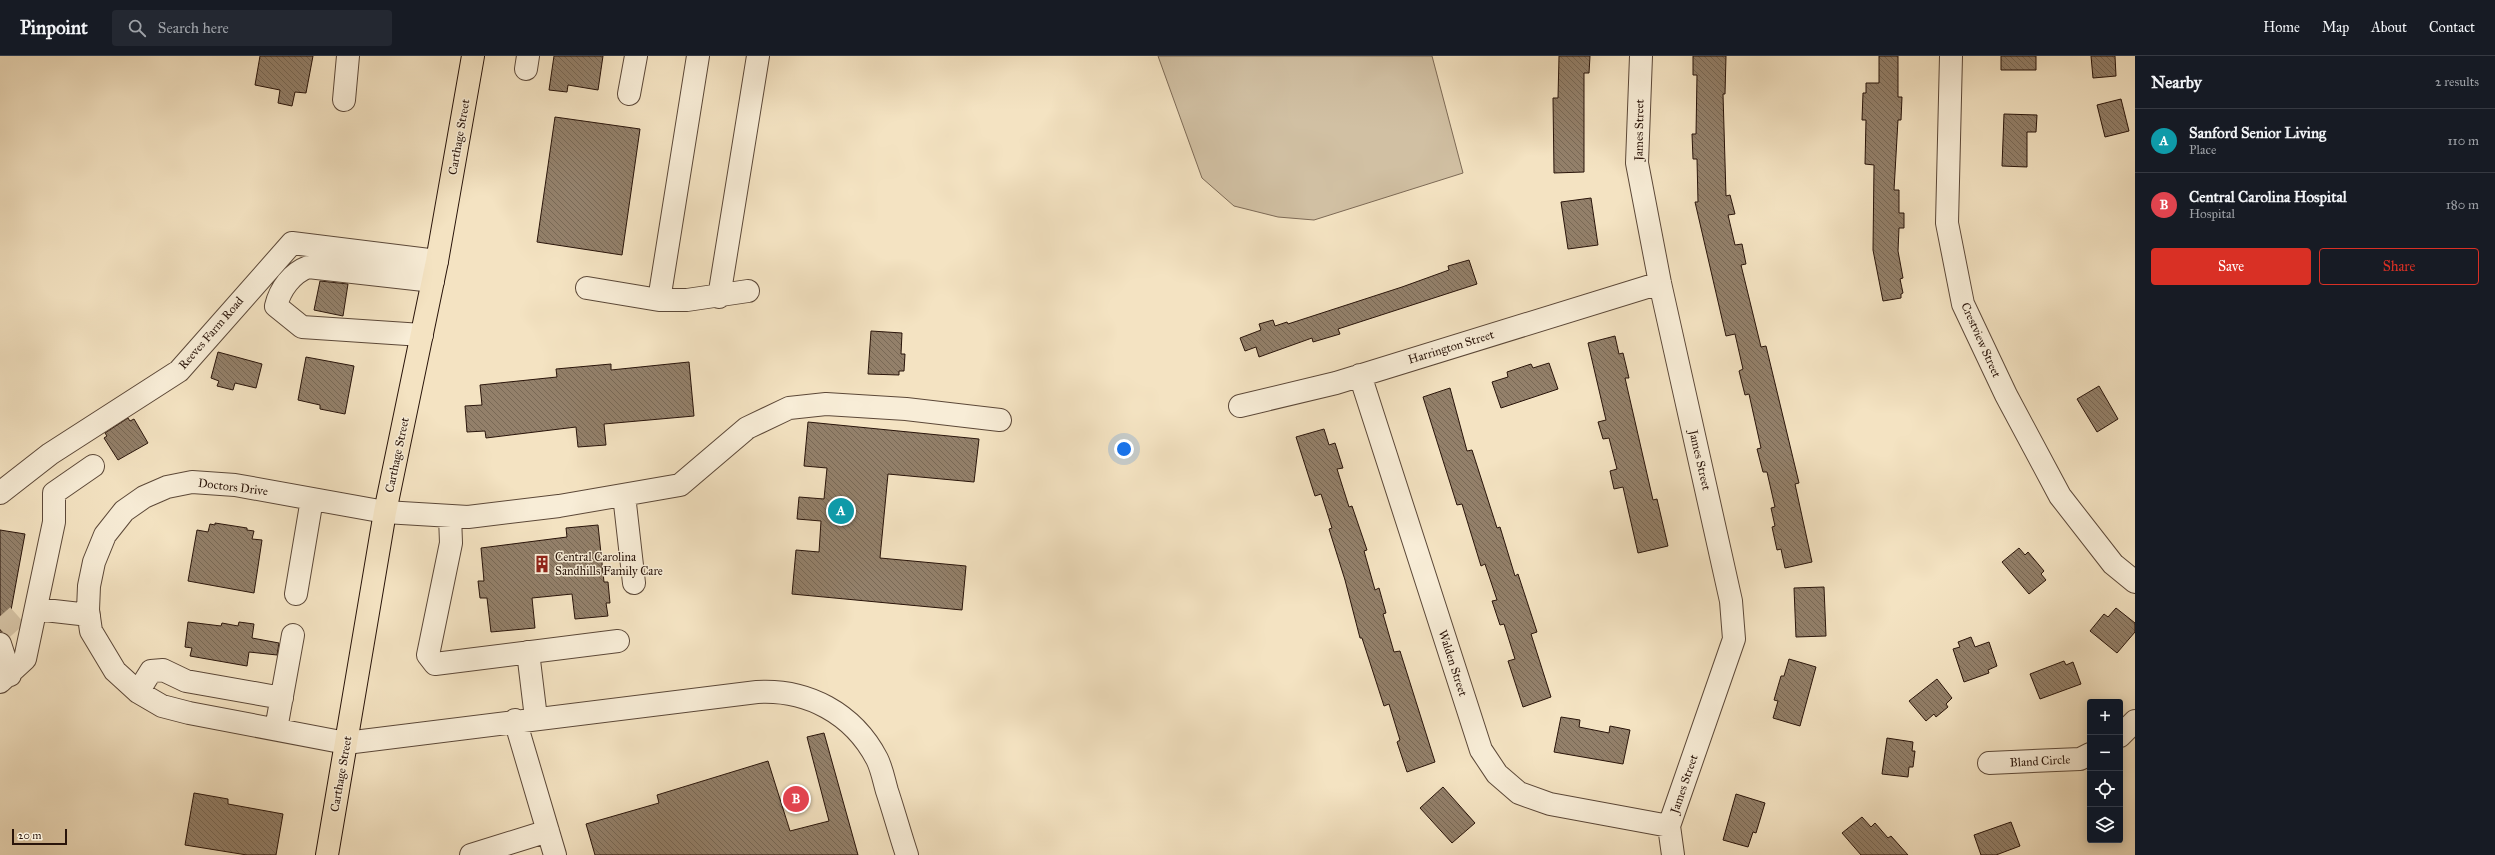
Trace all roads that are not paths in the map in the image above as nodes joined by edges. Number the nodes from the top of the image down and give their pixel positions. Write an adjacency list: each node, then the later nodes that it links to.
1 (348, 56): 9 (street)
2 (473, 56): 10 (main road, Carthage Street)
3 (636, 56): 8 (street)
4 (698, 56): 15 (street)
5 (758, 56): 14 (street)
6 (1640, 56): 11 (street, James Street)
7 (1951, 56): 26 (street, Crestview Street)
8 (629, 94)
9 (344, 100)
10 (435, 271): 16 (main road, Carthage Street); 16 (street); 21 (street, Reeves Farm Road)
11 (1660, 283): 17 (street, Harrington Street); 45 (street, James Street)
12 (587, 288): 15 (street)
13 (748, 291): 14 (street)
14 (718, 297): 15 (street)
15 (659, 300)
16 (422, 335): 24 (main road, Carthage Street)
17 (1360, 375): 18 (street, Harrington Street); 45 (street, Walden Street)
18 (1240, 406)
19 (1000, 420): 22 (street, Doctors Drive)
20 (93, 466): 29 (street)
21 (0, 493)
22 (624, 495): 25 (street, Doctors Drive); 27 (street)
23 (312, 499): 24 (street, Doctors Drive); 28 (street); 30 (street, Doctors Drive)
24 (385, 512): 25 (street, Doctors Drive); 42 (main road, Carthage Street)
25 (450, 516): 34 (street)
26 (2135, 582)
27 (634, 583)
28 (296, 594)
29 (29, 613): 30 (street); 35 (street)
30 (89, 615): 36 (street, Doctors Drive)
31 (0, 635): 35 (street)
32 (293, 635): 37 (street)
33 (618, 641): 34 (street)
34 (528, 652): 38 (street)
35 (5, 679)
36 (138, 692): 37 (street); 40 (street, Doctors Drive)
37 (282, 698): 40 (street)
38 (526, 719): 42 (street, Doctors Drive); 46 (street); 50 (street, Doctors Drive)
39 (2135, 721): 41 (street)
40 (276, 729): 42 (street, Doctors Drive)
41 (2121, 735)
42 (346, 743): 47 (main road, Carthage Street)
43 (2087, 756): 44 (street, Bland Circle)
44 (1989, 763)
45 (1669, 826): 51 (street, James Street)
46 (548, 831): 48 (street); 49 (street)
47 (327, 855)
48 (471, 855)
49 (555, 855)
50 (907, 855)
51 (1673, 855)

